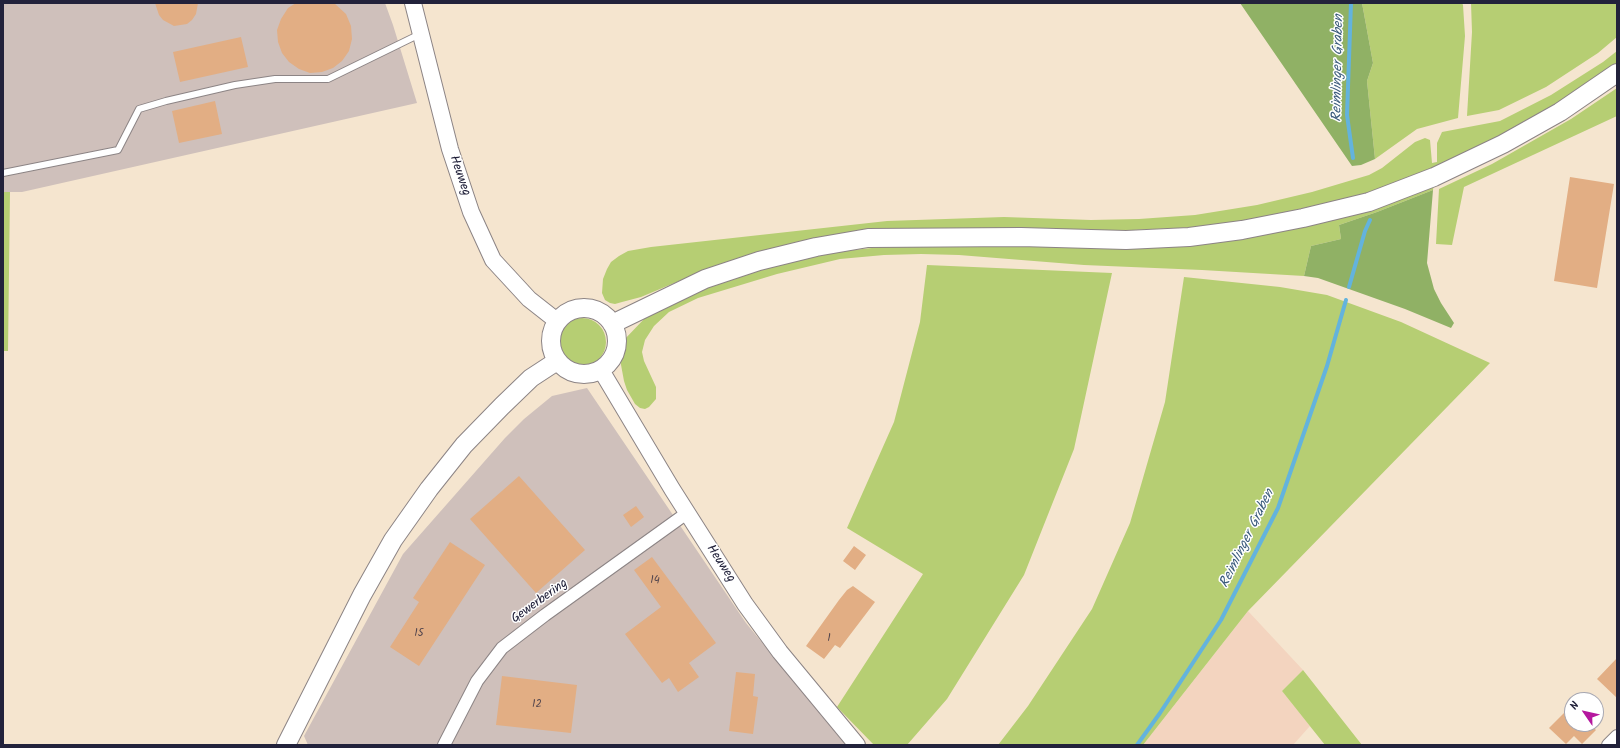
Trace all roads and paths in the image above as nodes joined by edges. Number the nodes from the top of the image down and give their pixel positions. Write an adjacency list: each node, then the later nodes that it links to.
1 (413, 3): 2 (street, Heuweg)
2 (420, 34): 4 (lane); 5 (street, Heuweg)
3 (1617, 73): 6 (main road)
4 (3, 173)
5 (558, 321): 6 (main road); 7 (main road)
6 (612, 324): 8 (main road)
7 (557, 361): 8 (main road); 11 (main road)
8 (601, 370): 9 (street, Heuweg)
9 (687, 513): 12 (street, Gewerbering); 13 (street, Heuweg)
10 (1617, 736): 14 (street)
11 (286, 745)
12 (444, 745)
13 (857, 745)
14 (1608, 745)

